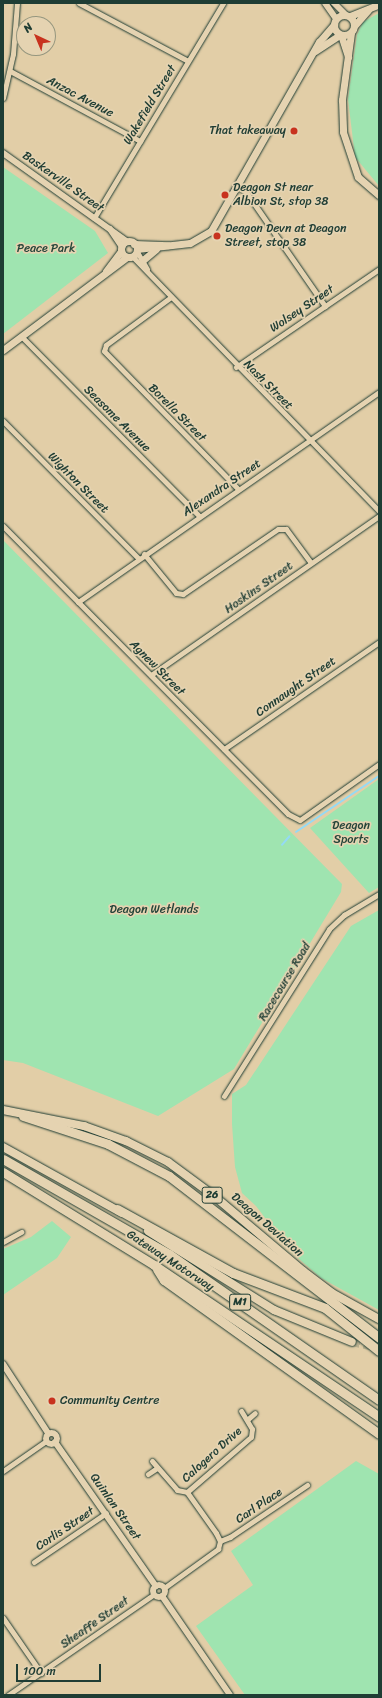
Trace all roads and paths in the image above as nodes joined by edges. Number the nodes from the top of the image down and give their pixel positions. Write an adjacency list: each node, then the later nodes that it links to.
1 (17, 3): 16 (street)
2 (79, 3): 15 (street)
3 (223, 3): 15 (street, Wakefield Street)
4 (325, 3): 9 (street)
5 (334, 3): 8 (street)
6 (379, 4): 7 (main road)
7 (368, 10): 8 (main road); 10 (main road)
8 (348, 16): 9 (main road); 10 (main road)
9 (335, 22): 12 (main road); 13 (main road)
10 (355, 25): 11 (main road)
11 (351, 33): 12 (main road); 14 (main road)
12 (340, 35): 13 (main road); 14 (main road)
13 (315, 51): 20 (main road)
14 (348, 58): 21 (main road)
15 (188, 62): 18 (street, Wakefield Street)
16 (10, 71): 17 (street); 18 (street, Anzac Avenue)
17 (3, 98)
18 (140, 141): 22 (street, Wakefield Street)
19 (3, 153): 22 (street, Baskerville Street)
20 (237, 186): 24 (main road); 33 (street)
21 (379, 195)
22 (94, 218): 23 (street, Baskerville Street)
23 (110, 229): 26 (street, Baskerville Street); 27 (street, Baskerville Street)
24 (168, 245): 25 (main road); 27 (main road)
25 (158, 248): 27 (main road); 28 (main road)
26 (122, 249): 27 (main road); 27 (main road); 31 (main road)
27 (132, 250): 28 (street, Nash Street); 29 (street, Nash Street); 31 (main road)
28 (143, 260): 29 (street, Nash Street)
29 (146, 269): 32 (street, Nash Street)
30 (379, 269): 33 (street, Wolsey Street)
31 (106, 271): 34 (main road)
32 (171, 297): 36 (street, Nash Street); 40 (street, Borella Street)
33 (325, 306): 36 (street, Wolsey Street)
34 (21, 336): 35 (main road); 42 (street, Seasome Avenue)
35 (3, 350)
36 (236, 367): 39 (street, Nash Street)
37 (379, 392): 39 (street, Alexandra Street)
38 (3, 421): 46 (street, Wighton Street)
39 (309, 441): 40 (street, Alexandra Street); 41 (street, Nash Street)
40 (238, 489): 42 (street, Alexandra Street)
41 (379, 511)
42 (199, 516): 45 (street, Alexandra Street)
43 (379, 516): 47 (street, Hoskins Street)
44 (3, 526): 48 (street, Agnew Street)
45 (144, 554): 46 (street, Alexandra Street); 47 (street)
46 (138, 558): 48 (street, Alexandra Street)
47 (311, 563): 50 (street, Hoskins Street)
48 (78, 602): 50 (street, Agnew Street)
49 (379, 642): 51 (street, Connaught Street)
50 (151, 676): 51 (street, Agnew Street)
51 (224, 749): 52 (street, Agnew Street)
52 (379, 764)
53 (379, 894): 54 (street, Racecourse Road)
54 (224, 1096)
55 (3, 1110): 56 (highway, Deagon Deviation / 26)
56 (23, 1116): 64 (highway, Deagon Deviation / 26); 65 (highway)
57 (3, 1147): 60 (highway)
58 (3, 1159): 69 (highway, Gateway Motorway / M1)
59 (3, 1172): 63 (highway, Gateway Motorway / M1)
60 (117, 1210): 66 (highway); 67 (highway)
61 (21, 1232): 62 (street)
62 (3, 1242)
63 (154, 1265): 72 (highway, Gateway Motorway / M1); 75 (highway)
64 (379, 1318)
65 (379, 1338)
66 (352, 1342)
67 (379, 1351)
68 (3, 1364): 74 (street)
69 (379, 1400)
70 (241, 1411): 73 (street, Calogero Drive)
71 (255, 1413): 73 (street, Calogero Drive)
72 (379, 1417)
73 (248, 1419): 83 (street, Calogero Drive)
74 (48, 1433): 76 (street); 77 (street, Quinlan Street)
75 (379, 1434)
76 (46, 1440): 77 (street); 80 (street)
77 (55, 1442): 84 (street, Quinlan Street)
78 (152, 1461): 79 (street)
79 (157, 1468): 81 (street); 83 (street)
80 (3, 1471)
81 (148, 1474)
82 (307, 1485): 85 (street, Carl Place)
83 (187, 1492): 85 (street, Calogero Drive)
84 (106, 1513): 86 (street, Corlis Street); 87 (street, Quinlan Street)
85 (220, 1541): 88 (street)
86 (34, 1562)
87 (156, 1586): 88 (street); 89 (street)
88 (164, 1588): 90 (street)
89 (153, 1595): 90 (street); 92 (street, Sheaffe Street)
90 (162, 1596): 94 (street)
91 (3, 1618): 92 (street)
92 (41, 1673): 93 (street, Sheaffe Street)
93 (8, 1695)
94 (230, 1695)

